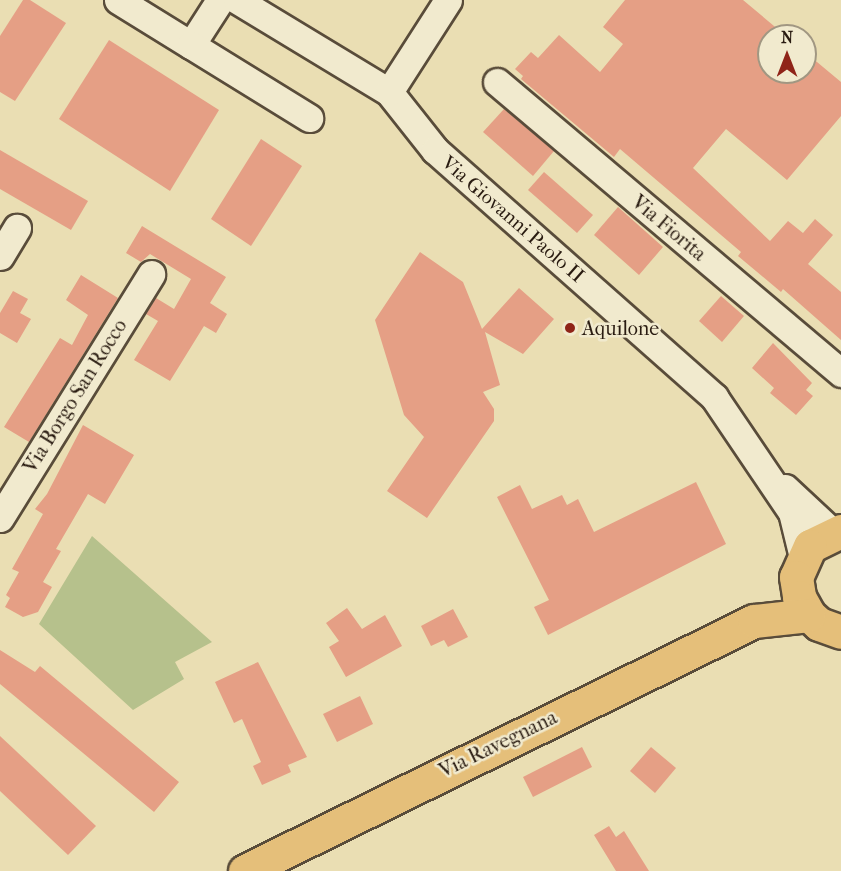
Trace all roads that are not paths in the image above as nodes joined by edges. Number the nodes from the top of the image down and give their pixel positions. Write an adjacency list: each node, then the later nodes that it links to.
1 (118, 0): 5 (street)
2 (220, 0): 5 (street)
3 (237, 0): 7 (street, Via Giovanni Paolo II)
4 (448, 0): 7 (street)
5 (191, 45): 8 (street)
6 (497, 82): 12 (street, Via Fiorita)
7 (389, 92): 13 (street, Via Giovanni Paolo II)
8 (309, 118)
9 (17, 228): 10 (street)
10 (0, 256)
11 (151, 274): 14 (street, Via Borgo San Rocco)
12 (841, 373)
13 (765, 468): 15 (street, Via Giovanni Paolo II); 16 (street, Via Giovanni Paolo II)
14 (0, 518)
15 (837, 532): 16 (main road, Via Ravegnana)
16 (800, 567): 17 (main road); 18 (main road, Via Ravegnana)
17 (809, 615): 18 (main road, Via Ravegnana); 19 (main road)
18 (754, 621): 20 (main road, Via Ravegnana)
19 (841, 632)
20 (244, 871)

